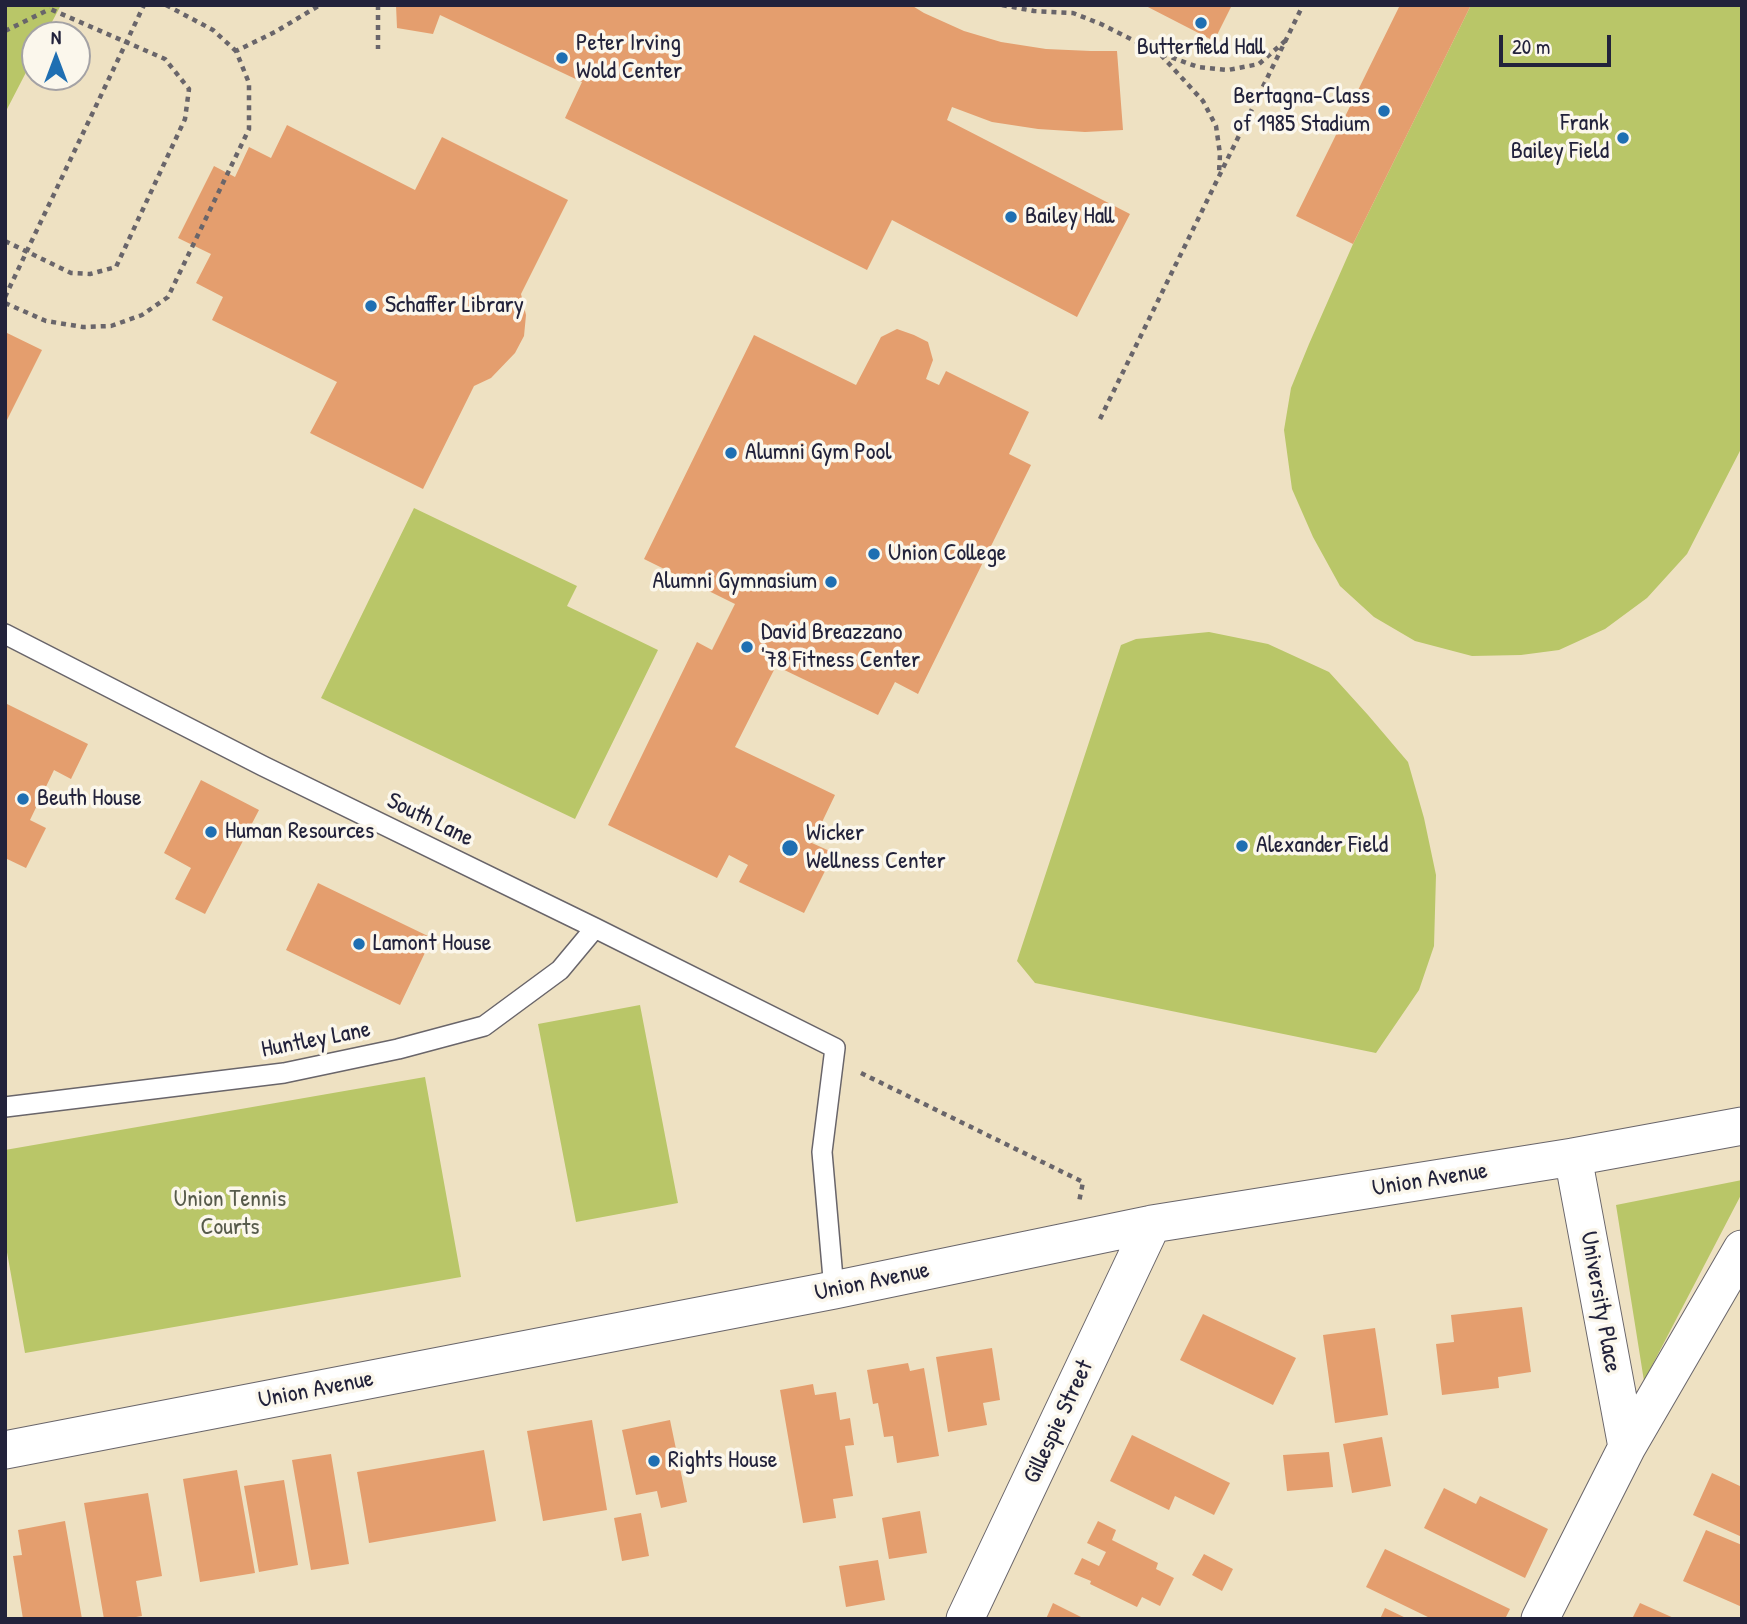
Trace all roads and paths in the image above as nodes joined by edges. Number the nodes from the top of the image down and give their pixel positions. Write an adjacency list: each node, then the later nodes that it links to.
1 (144, 5): 10 (path)
2 (166, 5): 12 (path)
3 (320, 5): 12 (path)
4 (378, 5): 11 (path)
5 (1002, 5): 13 (path)
6 (1303, 5): 9 (path)
7 (50, 7): 8 (path); 10 (path)
8 (5, 31)
9 (1286, 40): 13 (path); 14 (path)
10 (126, 43): 16 (path); 16 (path)
11 (379, 49)
12 (236, 51): 18 (path)
13 (1157, 52): 14 (path)
14 (1218, 178): 19 (path)
15 (5, 241): 16 (path)
16 (27, 252): 17 (path)
17 (5, 297)
18 (5, 303)
19 (1100, 419)
20 (5, 634): 21 (lane, South Lane)
21 (595, 928): 22 (lane, South Lane); 23 (lane, Huntley Lane)
22 (835, 1054): 27 (path); 29 (lane)
23 (5, 1107)
24 (1742, 1126): 25 (street, Union Avenue)
25 (1573, 1157): 26 (street, Union Avenue); 30 (street, University Place)
26 (1152, 1224): 27 (street, Union Avenue); 32 (street, Gillespie Street)
27 (1072, 1241): 29 (street, Union Avenue)
28 (1742, 1249): 30 (street)
29 (834, 1290): 31 (street, Union Avenue)
30 (1627, 1447): 33 (street)
31 (5, 1450)
32 (965, 1619)
33 (1540, 1619)

